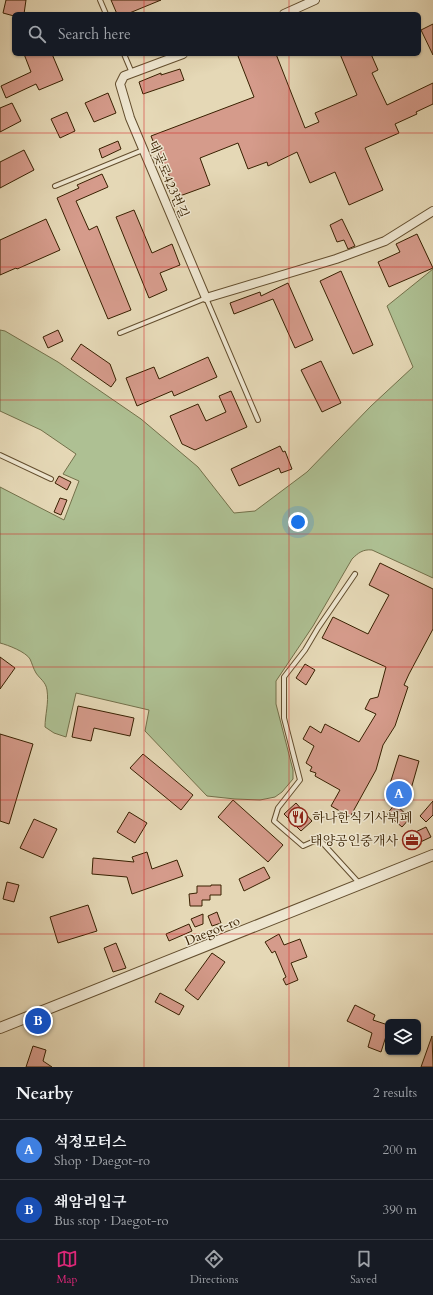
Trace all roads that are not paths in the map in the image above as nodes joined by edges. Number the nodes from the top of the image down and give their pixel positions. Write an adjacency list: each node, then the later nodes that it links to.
1 (100, 0): 3 (lane)
2 (315, 0): 4 (street)
3 (105, 12)
4 (288, 12)
5 (125, 56): 7 (lane)
6 (178, 56): 7 (street, 대곶로423번길)
7 (132, 73): 8 (street, 대곶로423번길)
8 (143, 150): 9 (lane); 11 (street, 대곶로423번길)
9 (55, 186)
10 (433, 211): 11 (street)
11 (206, 298): 12 (lane); 13 (lane, 대곶로423번길)
12 (120, 333)
13 (258, 420)
14 (0, 455): 15 (lane)
15 (51, 479)
16 (355, 574): 18 (lane)
17 (433, 855): 18 (street, Daegot-ro)
18 (360, 884): 19 (street, Daegot-ro)
19 (0, 1028)

